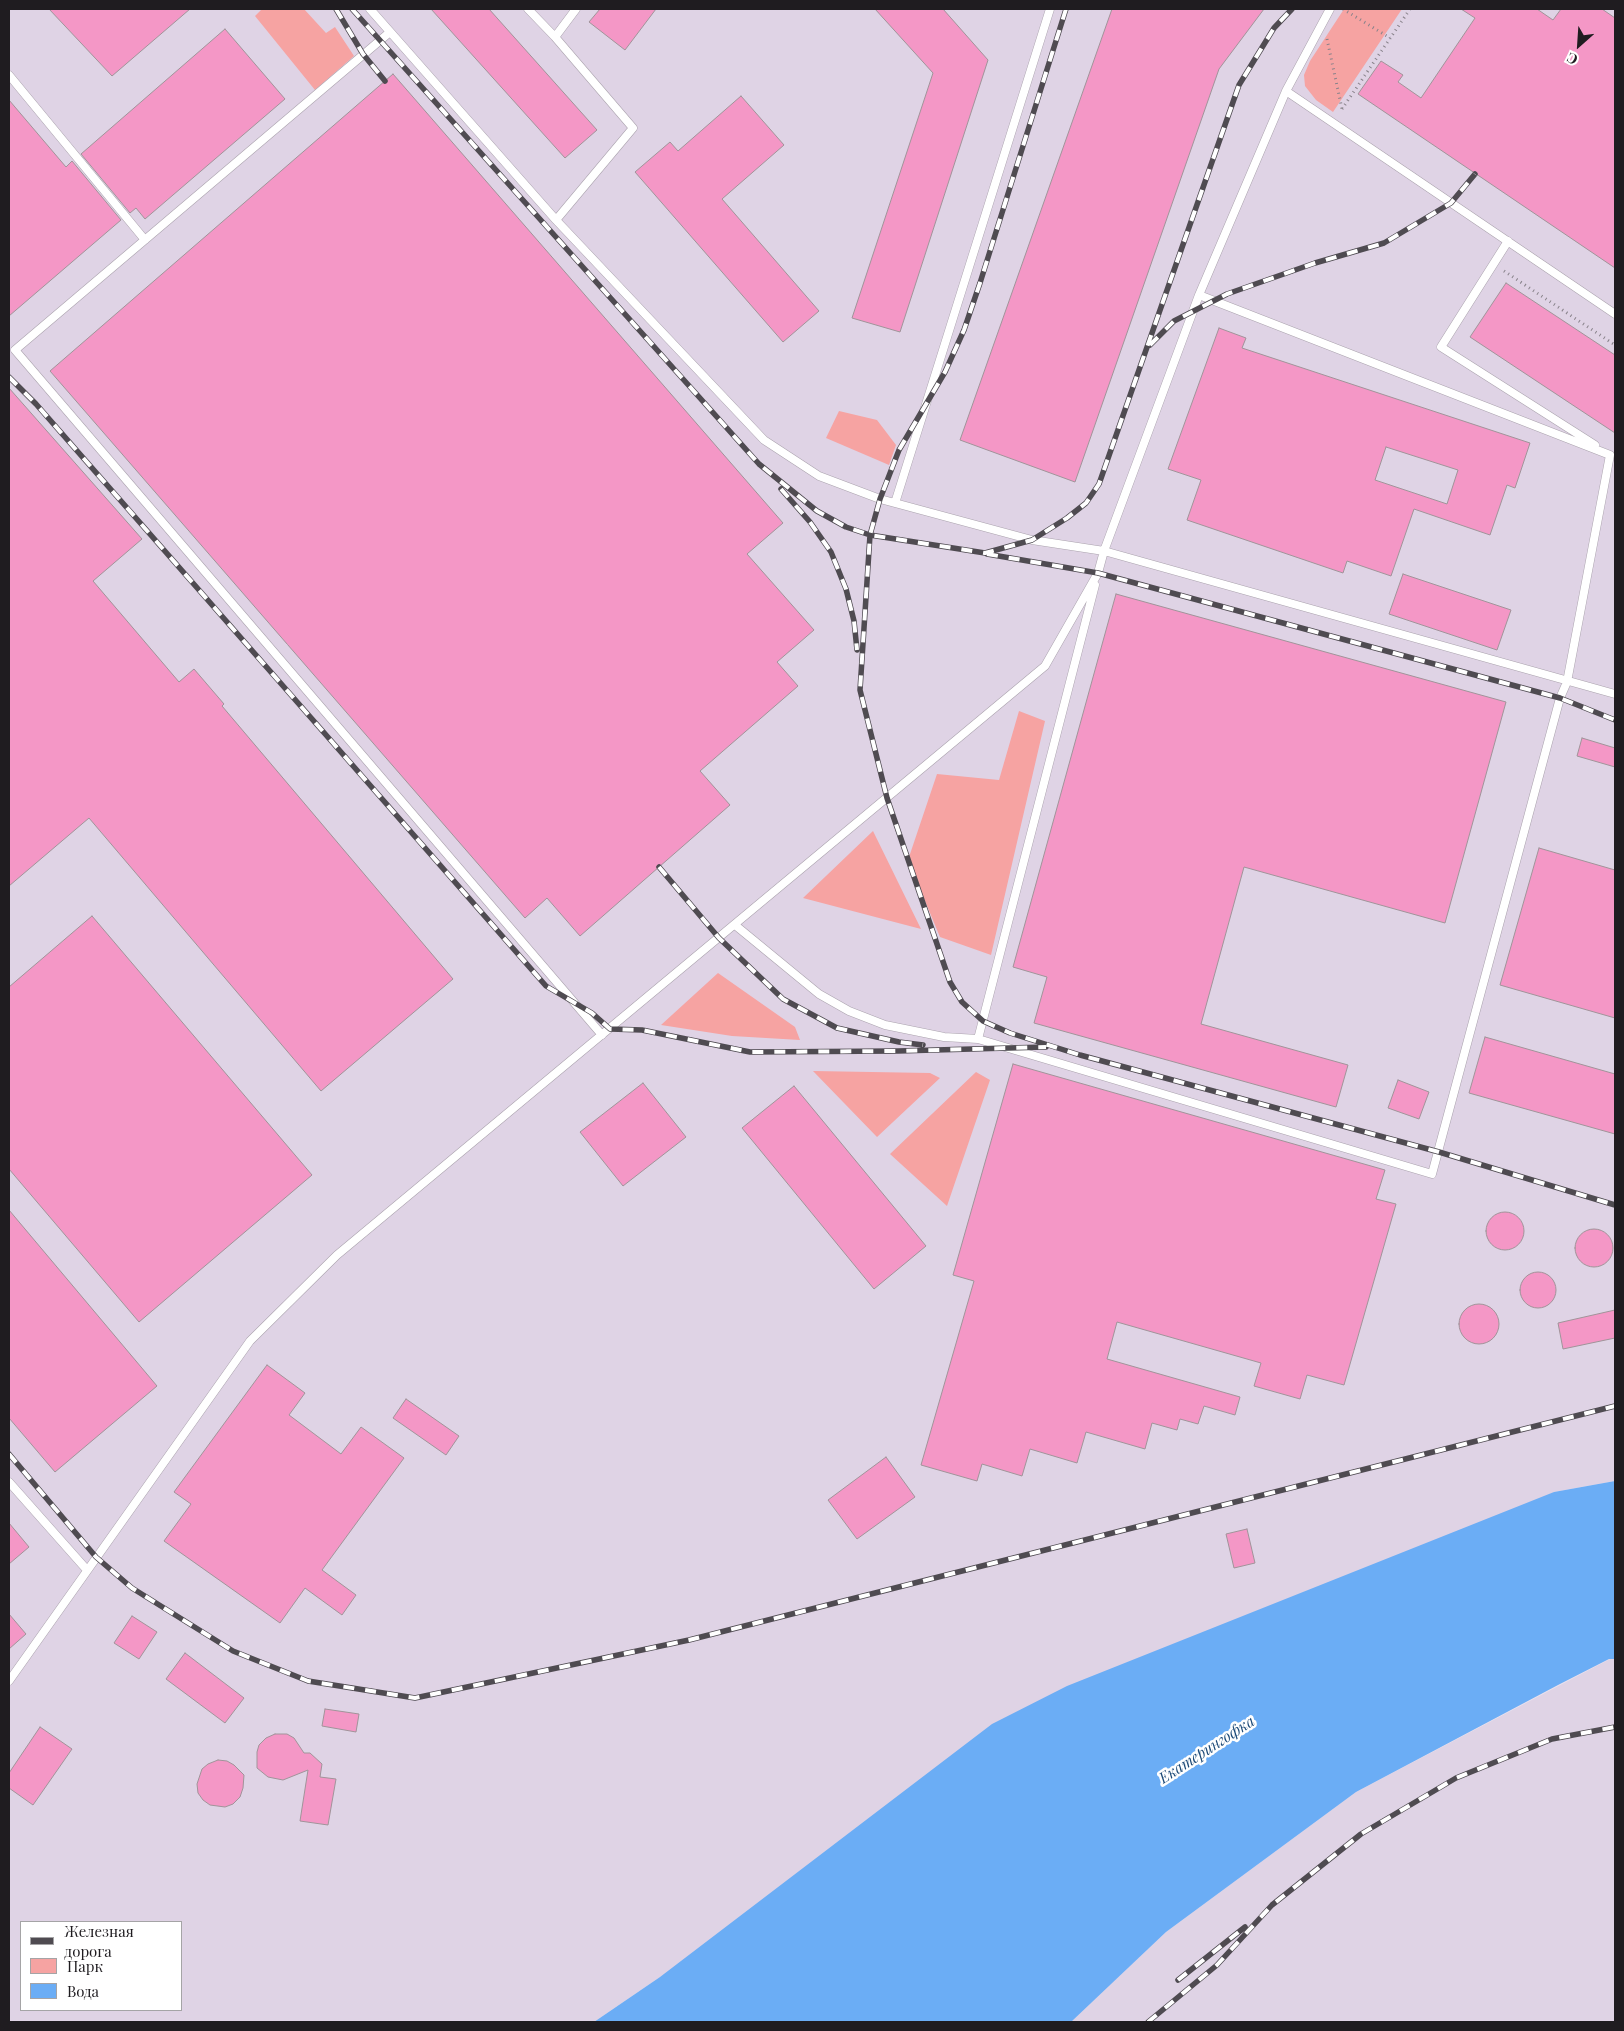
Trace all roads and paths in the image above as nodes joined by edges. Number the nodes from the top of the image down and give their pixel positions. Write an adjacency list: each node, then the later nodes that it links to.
1 (370, 9): 8 (lane)
2 (528, 9): 9 (lane)
3 (576, 9): 9 (lane)
4 (1050, 9): 24 (lane)
5 (1343, 9): 10 (path)
6 (1410, 9): 10 (path)
7 (1328, 12): 12 (lane); 13 (path)
8 (390, 32): 15 (lane); 16 (lane)
9 (555, 37): 15 (lane)
10 (1390, 38): 13 (path)
11 (9, 75): 16 (lane)
12 (1286, 91): 14 (lane); 19 (lane)
13 (1342, 109): 14 (path)
14 (1339, 127): 17 (lane)
15 (556, 220): 24 (lane)
16 (145, 240): 22 (lane)
17 (1508, 241): 18 (lane); 20 (lane)
18 (1493, 264): 21 (path); 23 (lane)
19 (1199, 294): 23 (lane); 25 (lane)
20 (1615, 314)
21 (1615, 345)
22 (12, 351): 30 (lane)
23 (1613, 456): 27 (lane)
24 (895, 503): 25 (lane)
25 (1104, 551): 26 (lane); 27 (lane)
26 (1098, 573): 29 (lane); 31 (lane)
27 (1567, 682): 28 (lane); 31 (lane)
28 (1615, 694)
29 (735, 924): 30 (lane); 31 (lane)
30 (602, 1035): 33 (lane)
31 (978, 1039)
32 (9, 1482): 33 (lane)
33 (87, 1570): 34 (lane)
34 (9, 1681)

